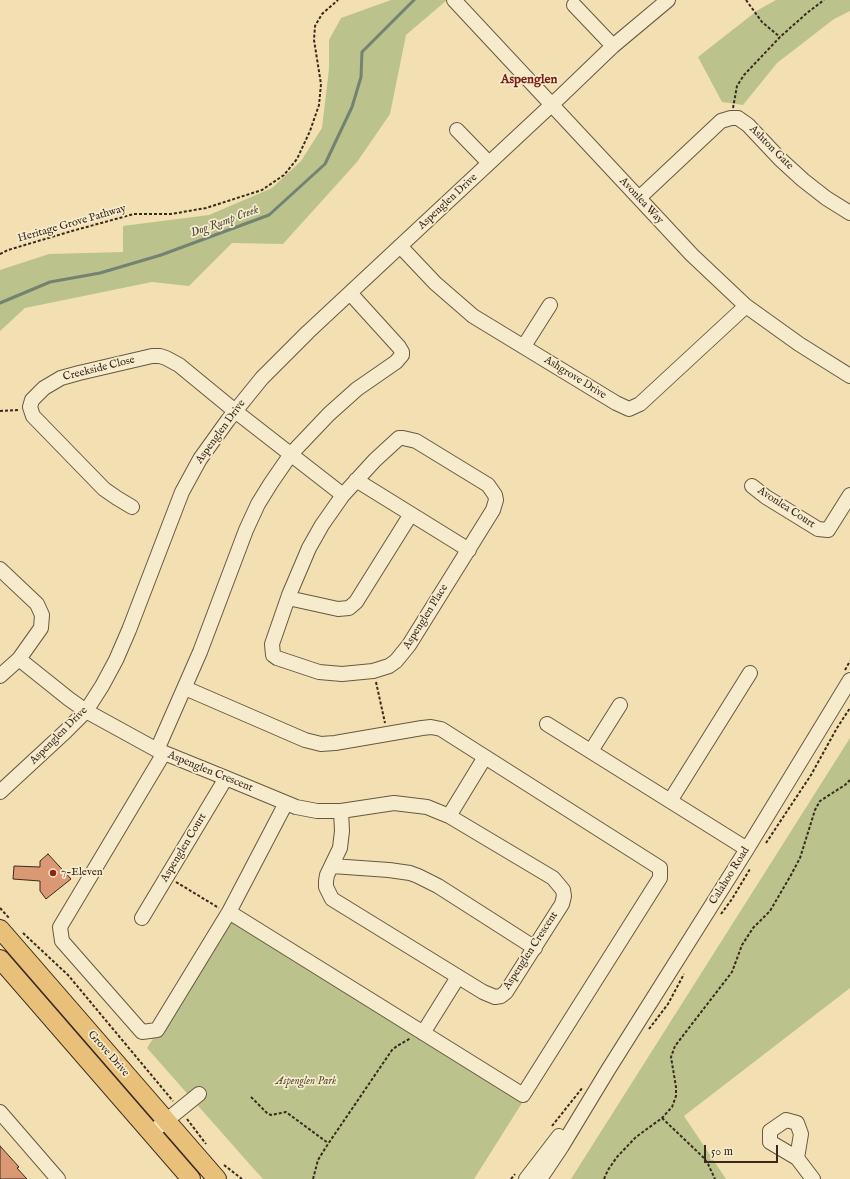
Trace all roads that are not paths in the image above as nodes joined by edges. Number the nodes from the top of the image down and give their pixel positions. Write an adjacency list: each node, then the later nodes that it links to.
1 (454, 0): 5 (street, Avonlea Way)
2 (668, 0): 4 (street, Aspenglen Drive)
3 (574, 5): 4 (street)
4 (613, 46): 5 (street, Aspenglen Drive)
5 (551, 105): 7 (street, Aspenglen Drive); 8 (street, Avonlea Way)
6 (457, 130): 7 (street)
7 (489, 163): 10 (street, Aspenglen Drive)
8 (639, 198): 9 (street, Ashton Gate); 13 (street, Avonlea Way)
9 (850, 213)
10 (400, 246): 11 (street, Aspenglen Drive); 14 (street, Ashgrove Drive)
11 (350, 293): 16 (street, Aspenglen Drive); 17 (street)
12 (550, 305): 14 (street)
13 (746, 306): 14 (street, Ashgrove Drive); 15 (street, Avonlea Way)
14 (524, 346)
15 (850, 376)
16 (235, 411): 17 (street); 22 (street, Creekside Close); 33 (street, Aspenglen Drive)
17 (291, 454): 20 (street); 31 (street)
18 (356, 480): 20 (street, Aspenglen Place); 23 (street); 24 (street, Aspenglen Place)
19 (752, 486): 21 (street, Avonlea Court)
20 (343, 495): 26 (street, Aspenglen Place)
21 (850, 495)
22 (132, 507)
23 (410, 514): 24 (street); 26 (street)
24 (468, 550): 26 (street, Aspenglen Place)
25 (0, 569): 27 (street)
26 (288, 598)
27 (19, 660): 29 (street); 33 (street, Aspenglen Crescent)
28 (750, 673): 40 (street)
29 (0, 676)
30 (850, 680): 44 (street, Calahoo Road)
31 (185, 688): 35 (street); 37 (street)
32 (620, 705): 36 (street)
33 (86, 711): 35 (street, Aspenglen Crescent); 39 (street, Aspenglen Drive)
34 (547, 724): 36 (street)
35 (161, 751): 38 (street, Aspenglen Crescent); 46 (street)
36 (591, 751): 40 (street)
37 (485, 756): 43 (street); 52 (street)
38 (226, 778): 41 (street, Aspenglen Crescent); 47 (street, Aspenglen Court)
39 (0, 792)
40 (670, 801): 44 (street)
41 (286, 803): 42 (street, Aspenglen Crescent); 46 (street)
42 (341, 811): 43 (street, Aspenglen Crescent); 45 (street, Aspenglen Crescent)
43 (450, 816): 49 (street, Aspenglen Crescent)
44 (747, 849): 53 (street, Calahoo Road)
45 (332, 866): 49 (street); 51 (street, Aspenglen Crescent)
46 (229, 912): 52 (street)
47 (142, 918)
48 (6, 926): 56 (main road, Grove Drive)
49 (535, 948): 51 (street, Aspenglen Crescent)
50 (0, 959): 57 (main road, Grove Drive)
51 (458, 977): 52 (street)
52 (420, 1032)
53 (608, 1070): 62 (street, Calahoo Road); 63 (street, Calahoo Road)
54 (199, 1094): 56 (street)
55 (0, 1112): 60 (street)
56 (173, 1116): 57 (street); 59 (main road, Grove Drive)
57 (151, 1133): 61 (main road, Grove Drive)
58 (797, 1158): 64 (street)
59 (219, 1171)
60 (58, 1179)
61 (191, 1179)
62 (526, 1179)
63 (540, 1179)
64 (813, 1179)

